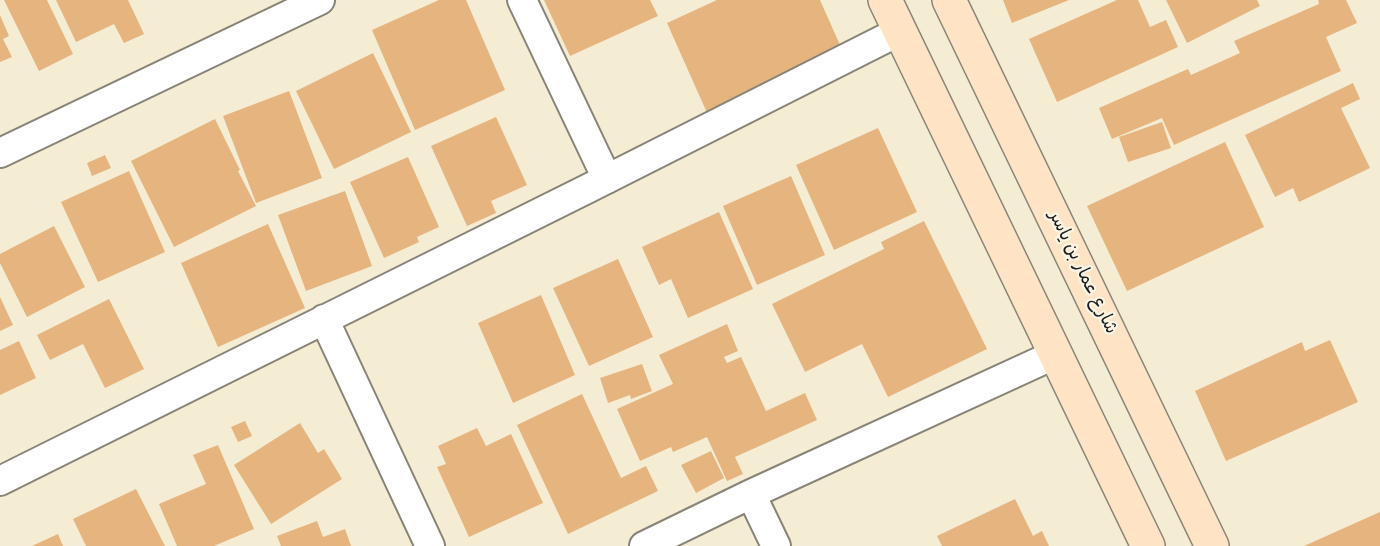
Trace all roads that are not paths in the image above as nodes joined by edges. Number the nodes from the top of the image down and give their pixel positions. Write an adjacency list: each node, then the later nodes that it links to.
1 (320, 0): 6 (street)
2 (522, 0): 7 (street)
3 (885, 0): 5 (street)
4 (949, 0): 16 (street, شارع عمار بن ياسر)
5 (900, 31): 7 (street); 9 (street)
6 (0, 153)
7 (607, 179): 8 (street)
8 (324, 320): 10 (street); 12 (street)
9 (1056, 354): 11 (street); 15 (street)
10 (0, 481)
11 (751, 494): 13 (street); 14 (street)
12 (430, 546)
13 (644, 546)
14 (776, 546)
15 (1148, 546)
16 (1212, 546)

